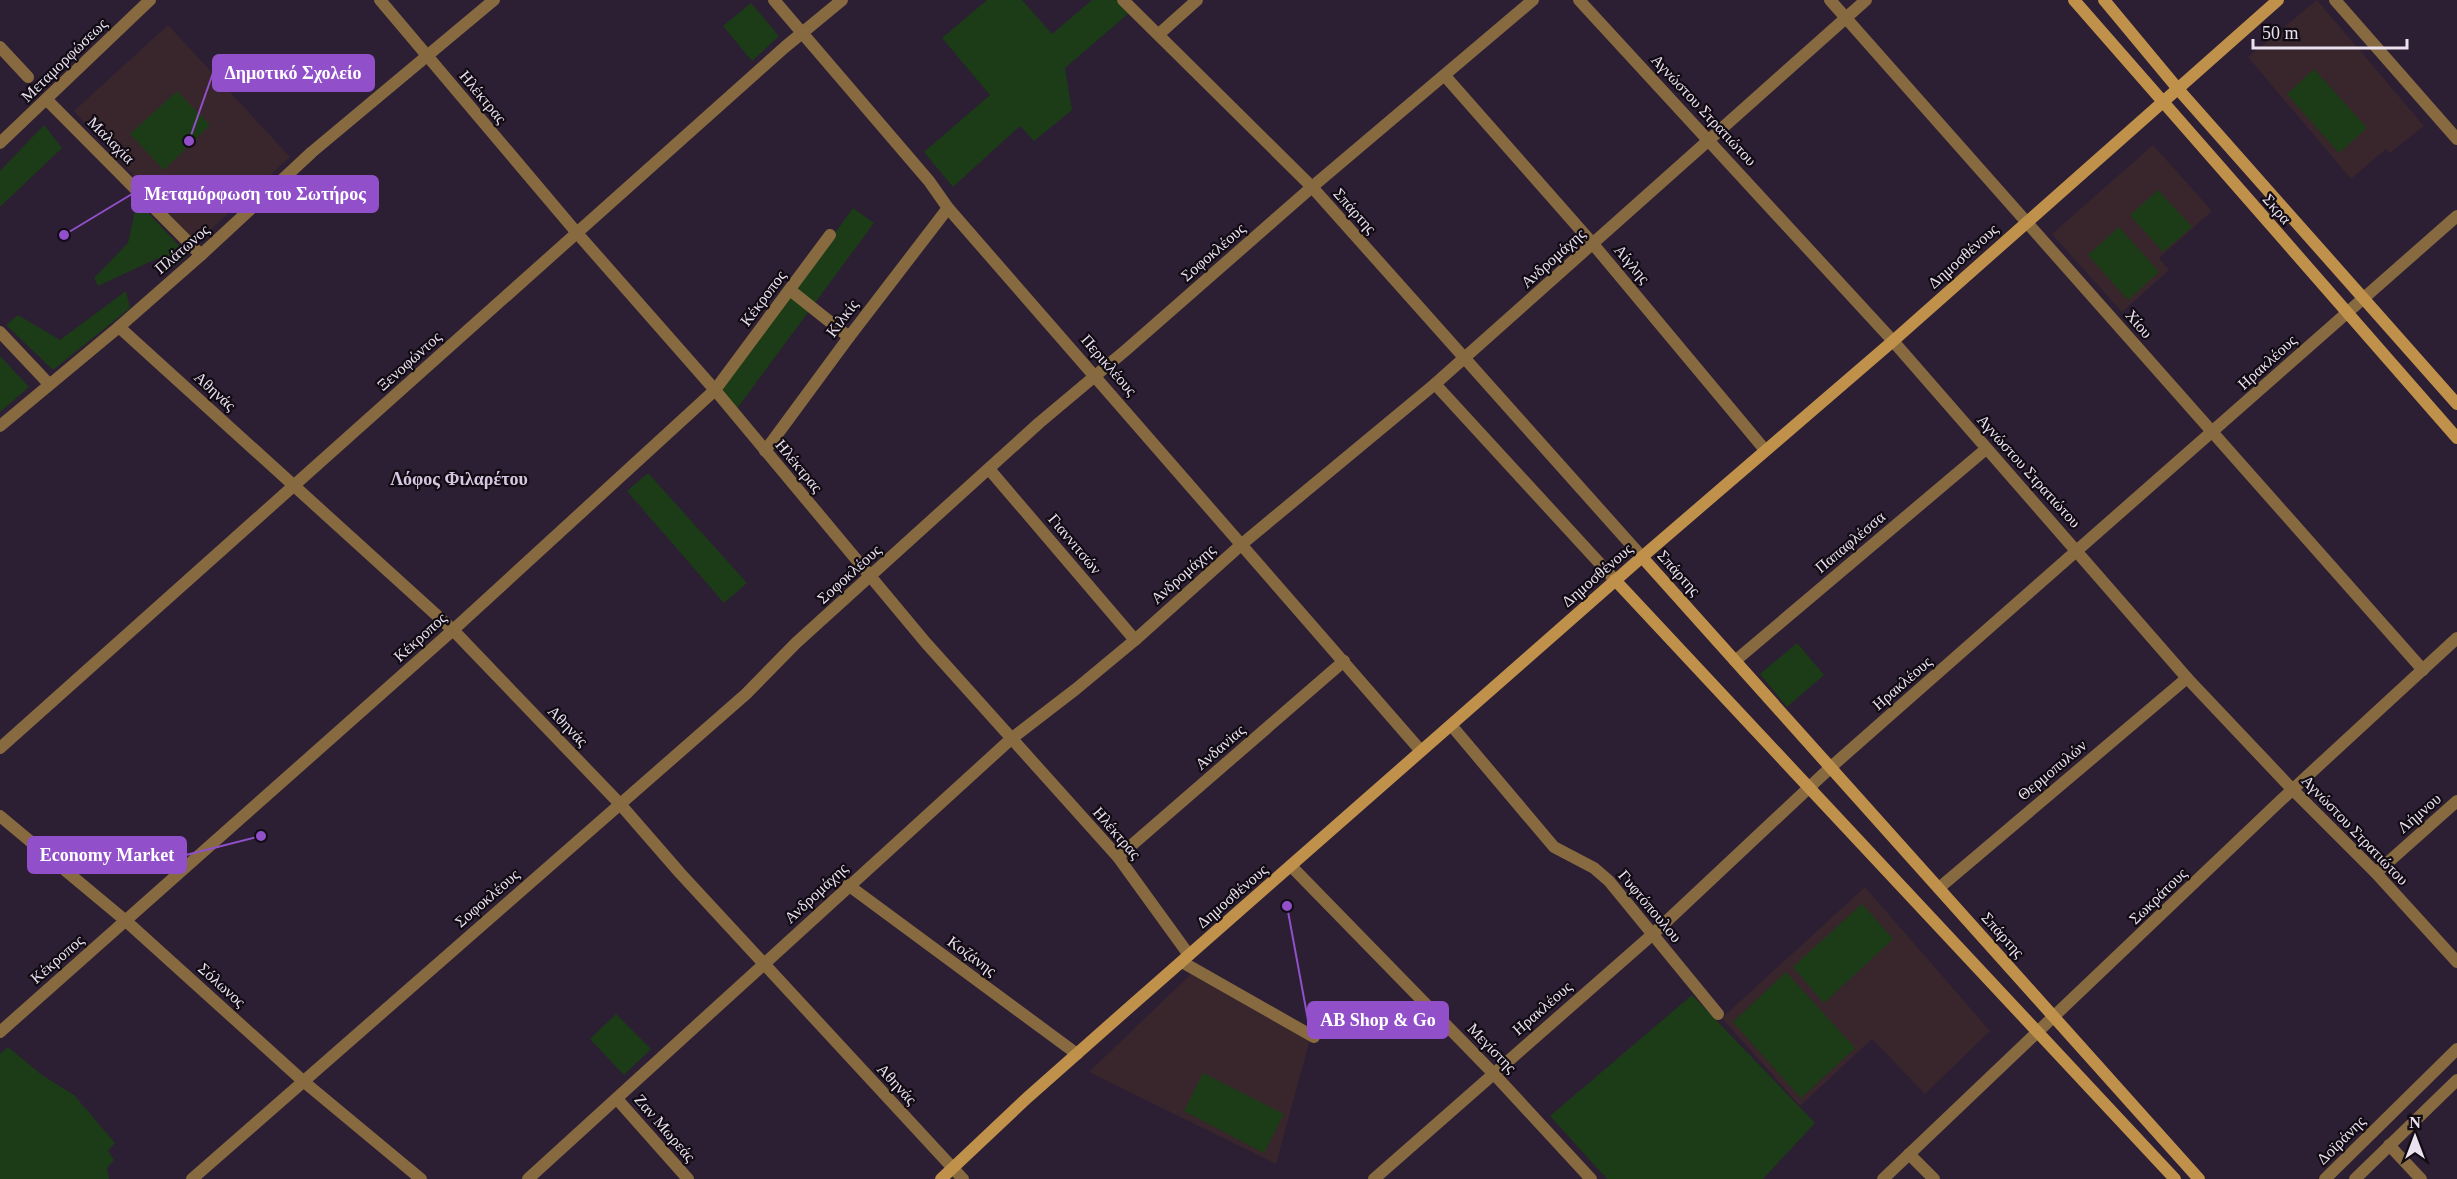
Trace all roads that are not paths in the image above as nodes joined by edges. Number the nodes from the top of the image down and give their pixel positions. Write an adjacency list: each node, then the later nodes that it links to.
1 (150, 0): 24 (street, Μεταμορφώσεως)
2 (380, 0): 20 (street, Ηλέκτρας)
3 (494, 0): 20 (street, Πλάτωνος)
4 (774, 0): 17 (street, Περικλέους)
5 (842, 0): 17 (street, Ξενοφώντος)
6 (1124, 0): 18 (street, Σπάρτης)
7 (1197, 0): 18 (street)
8 (1533, 0): 21 (street, Σοφοκλέους)
9 (1579, 0): 26 (street, Αγνώστου Στρατιώτου)
10 (1830, 0): 16 (street, Χίου)
11 (1866, 0): 16 (street, Ανδρομάχης)
12 (2074, 0): 25 (street, Σκρα)
13 (2104, 0): 23 (street, Σκρα)
14 (2278, 0): 23 (street, Δημοσθένους)
15 (2336, 0): 27 (street)
16 (1846, 19): 26 (street, Ανδρομάχης); 32 (street, Χίου)
17 (802, 32): 30 (street, Περικλέους); 33 (street, Ξενοφώντος)
18 (1159, 34): 29 (street, Σπάρτης)
19 (0, 47): 22 (street)
20 (427, 56): 33 (street, Ηλέκτρας); 36 (street, Πλάτωνος)
21 (1445, 76): 29 (street, Σοφοκλέους); 35 (street, Αίγλης)
22 (28, 77)
23 (2178, 90): 25 (street, Δημοσθένους); 38 (street, Σκρα)
24 (47, 100): 28 (street, Μεταμορφώσεως); 36 (street, Μαλαχία)
25 (2162, 103): 32 (street, Δημοσθένους); 39 (street, Σκρα)
26 (1709, 138): 35 (street, Ανδρομάχης); 43 (street, Αγνώστου Στρατιώτου)
27 (2457, 140)
28 (0, 143)
29 (1312, 188): 44 (street, Σπάρτης); 45 (street, Σοφοκλέους)
30 (948, 208): 42 (street, Κιλκίς); 45 (street, Περικλέους)
31 (2457, 216): 38 (street, Ηρακλέους)
32 (2027, 221): 43 (street, Δημοσθένους); 51 (street, Χίου)
33 (577, 233): 48 (street, Ηλέκτρας); 57 (street, Ξενοφώντος)
34 (830, 235): 37 (street, Κέκροπος)
35 (1593, 244): 44 (street, Ανδρομάχης); 54 (street, Αίγλης)
36 (201, 255): 40 (street, Πλάτωνος)
37 (790, 290): 42 (street); 48 (street, Κέκροπος)
38 (2363, 298): 39 (street, Ηρακλέους); 49 (street, Σκρα)
39 (2346, 313): 51 (street, Ηρακλέους); 52 (street, Σκρα)
40 (119, 327): 46 (street, Πλάτωνος); 57 (street, Αθηνάς)
41 (0, 332): 46 (street)
42 (849, 337): 55 (street, Κιλκίς)
43 (1893, 341): 53 (street, Αγνώστου Στρατιώτου); 54 (street, Δημοσθένους)
44 (1464, 358): 47 (street, Ανδρομάχης); 60 (street, Σπάρτης)
45 (1096, 375): 56 (street, Σοφοκλέους); 58 (street, Περικλέους)
46 (49, 384): 50 (street, Πλάτωνος)
47 (1435, 384): 58 (street, Ανδρομάχης); 62 (street)
48 (715, 390): 55 (street, Ηλέκτρας); 63 (street, Κέκροπος)
49 (2457, 404)
50 (0, 426)
51 (2212, 433): 59 (street, Ηρακλέους); 68 (street, Χίου)
52 (2457, 438)
53 (1986, 449): 59 (street, Αγνώστου Στρατιώτου); 67 (street, Παπαφλέσσα)
54 (1765, 450): 60 (street, Δημοσθένους)
55 (765, 451): 61 (street, Ηλέκτρας)
56 (989, 469): 61 (street, Σοφοκλέους); 65 (street, Γιαννιτσών)
57 (296, 486): 63 (street, Αθηνάς); 72 (street, Ξενοφώντος)
58 (1242, 544): 65 (street, Ανδρομάχης); 66 (street, Περικλέους)
59 (2078, 550): 69 (street, Αγνώστου Στρατιώτου); 74 (street, Ηρακλέους)
60 (1642, 557): 62 (street, Δημοσθένους); 67 (street, Σπάρτης)
61 (871, 576): 71 (street, Ηλέκτρας); 78 (street, Σοφοκλέους)
62 (1615, 580): 70 (street, Δημοσθένους); 75 (street)
63 (453, 630): 78 (street, Αθηνάς); 85 (street, Κέκροπος)
64 (2457, 638): 68 (street, Σωκράτους)
65 (1135, 640): 71 (street, Ανδρομάχης)
66 (1344, 661): 73 (street, Περικλέους); 80 (street, Ανδανiας)
67 (1735, 661): 74 (street, Σπάρτης)
68 (2423, 670): 76 (street, Σωκράτους)
69 (2187, 678): 76 (street, Αγνώστου Στρατιώτου); 84 (street, Θερμοπυλών)
70 (1451, 725): 73 (street, Δημοσθένους); 86 (street, Γυφτόπουλου)
71 (1011, 739): 80 (street, Ηλέκτρας); 83 (street, Ανδρομάχης)
72 (0, 748)
73 (1421, 751): 81 (street, Δημοσθένους)
74 (1831, 767): 75 (street, Ηρακλέους); 84 (street, Σπάρτης)
75 (1809, 788): 86 (street, Ηρακλέους); 93 (street)
76 (2293, 790): 82 (street, Αγνώστου Στρατιώτου); 91 (street, Σωκράτους)
77 (2457, 801): 82 (street, Λήμνου)
78 (620, 804): 89 (street, Αθηνάς); 99 (street, Σοφοκλέους)
79 (0, 816): 85 (street, Σόλωνος)
80 (1118, 857): 87 (street, Ηλέκτρας)
81 (1291, 866): 87 (street, Δημοσθένους); 97 (street, Μεγίστης)
82 (2376, 873): 88 (street, Αγνώστου Στρατιώτου)
83 (848, 885): 89 (street, Ανδρομάχης); 96 (street, Κοζάνης)
84 (1939, 888): 91 (street, Σπάρτης)
85 (126, 921): 92 (street, Κέκροπος); 99 (street, Σόλωνος)
86 (1653, 934): 90 (street, Γυφτόπουλου); 97 (street, Ηρακλέους)
87 (1186, 958): 94 (street); 96 (street, Δημοσθένους)
88 (2457, 962)
89 (765, 964): 100 (street, Ανδρομάχης); 103 (street, Αθηνάς)
90 (1718, 1014)
91 (2055, 1017): 93 (street, Σωκράτους); 115 (street, Σπάρτης)
92 (0, 1032)
93 (2038, 1033): 102 (street, Σωκράτους); 114 (street)
94 (1314, 1037)
95 (2457, 1049): 116 (street, Δοϊράνης)
96 (1077, 1054): 103 (street, Δημοσθένους)
97 (1493, 1073): 110 (street, Ηρακλέους); 111 (street, Μεγίστης)
98 (2457, 1080): 101 (street)
99 (303, 1081): 104 (street, Σοφοκλέους); 105 (street, Σόλωνος)
100 (617, 1099): 106 (street, Ανδρομάχης); 107 (street, Ζαν Μωρεάς)
101 (2389, 1145): 117 (street); 118 (street)
102 (1909, 1154): 112 (street, Σωκράτους); 113 (street)
103 (952, 1168): 108 (street, Δημοσθένους); 109 (street, Αθηνάς)
104 (192, 1179)
105 (421, 1179)
106 (528, 1179)
107 (688, 1179)
108 (941, 1179)
109 (963, 1179)
110 (1374, 1179)
111 (1591, 1179)
112 (1883, 1179)
113 (1934, 1179)
114 (2175, 1179)
115 (2199, 1179)
116 (2325, 1179)
117 (2355, 1179)
118 (2421, 1179)

